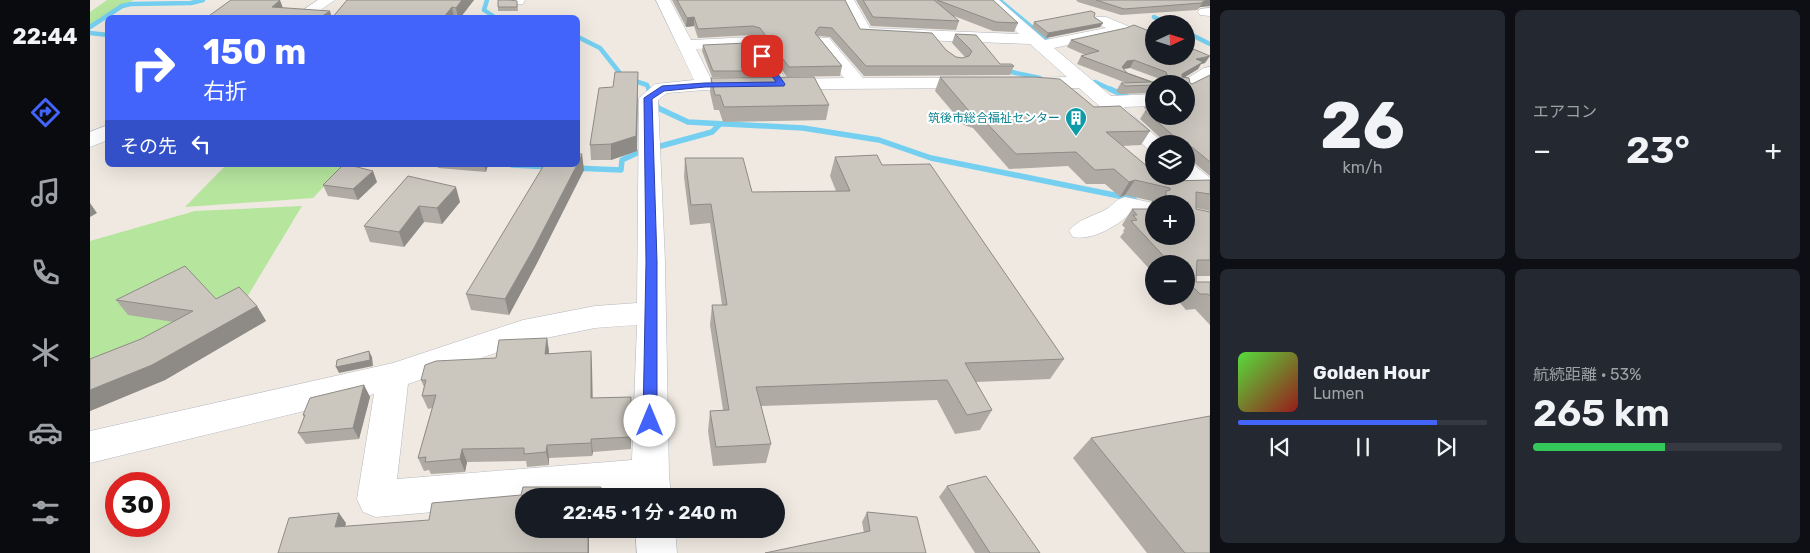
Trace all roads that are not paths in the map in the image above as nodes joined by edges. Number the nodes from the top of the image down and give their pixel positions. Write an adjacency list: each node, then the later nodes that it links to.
1 (328, 0): 5 (street)
2 (662, 0): 10 (street)
3 (990, 0): 9 (street)
4 (849, 3): 7 (street)
5 (303, 15)
6 (1101, 20): 9 (street)
7 (936, 36): 9 (street); 11 (street)
8 (823, 41): 15 (street)
9 (1040, 42): 13 (street)
10 (685, 45): 14 (street); 16 (street)
11 (948, 53)
12 (1210, 72): 17 (street)
13 (1085, 82): 15 (street); 19 (street)
14 (781, 84): 15 (street); 16 (street)
15 (858, 84)
16 (705, 85): 27 (street)
17 (1195, 86)
18 (1145, 100): 19 (street)
19 (1107, 102): 21 (street)
20 (105, 132): 22 (street)
21 (1145, 136)
22 (90, 141)
23 (1195, 177): 24 (street)
24 (1210, 189)
25 (1145, 208): 26 (street)
26 (1082, 231)
27 (651, 313): 28 (street); 30 (street)
28 (393, 376): 29 (street); 30 (street)
29 (90, 447)
30 (651, 485)
31 (656, 538): 32 (street)
32 (657, 553)

